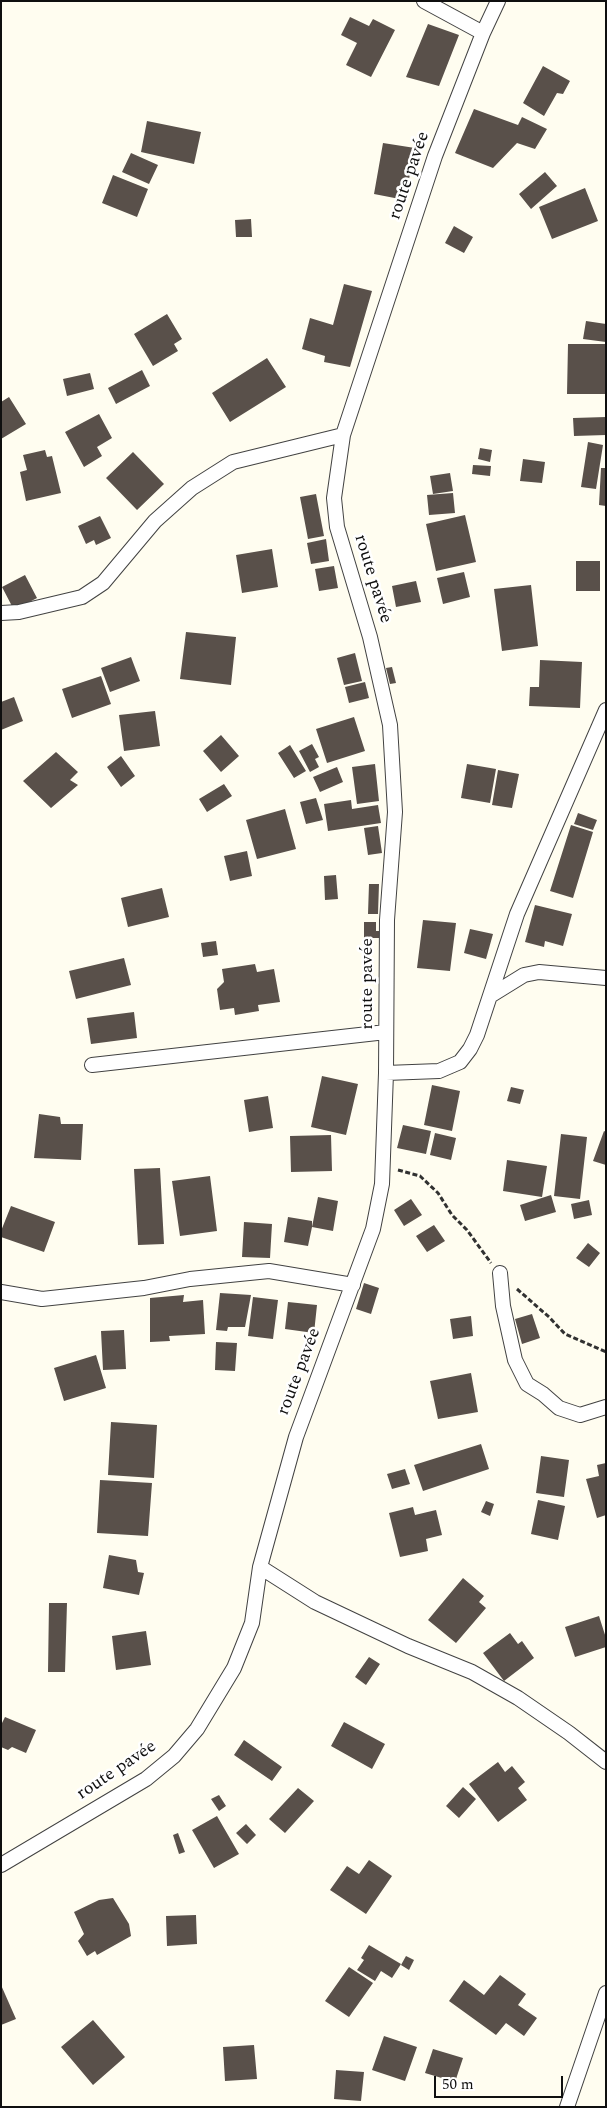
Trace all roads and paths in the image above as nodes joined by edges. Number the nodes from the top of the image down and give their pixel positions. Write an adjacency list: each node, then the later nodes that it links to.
1 (424, 1): 3 (street)
2 (498, 1): 3 (street, route pavée)
3 (483, 33): 4 (street, route pavée)
4 (343, 435): 5 (street); 9 (street, route pavée)
5 (1, 613)
6 (606, 710): 8 (street)
7 (606, 978): 8 (street)
8 (490, 996): 11 (street)
9 (386, 1032): 10 (street); 11 (street, route pavée)
10 (92, 1065)
11 (386, 1073): 13 (street, route pavée)
12 (500, 1273): 15 (street)
13 (353, 1285): 14 (street); 16 (street, route pavée)
14 (1, 1292)
15 (606, 1408)
16 (260, 1567): 17 (street); 18 (street, route pavée)
17 (606, 1762)
18 (1, 1865)
19 (606, 1993): 20 (street)
20 (567, 2107)

